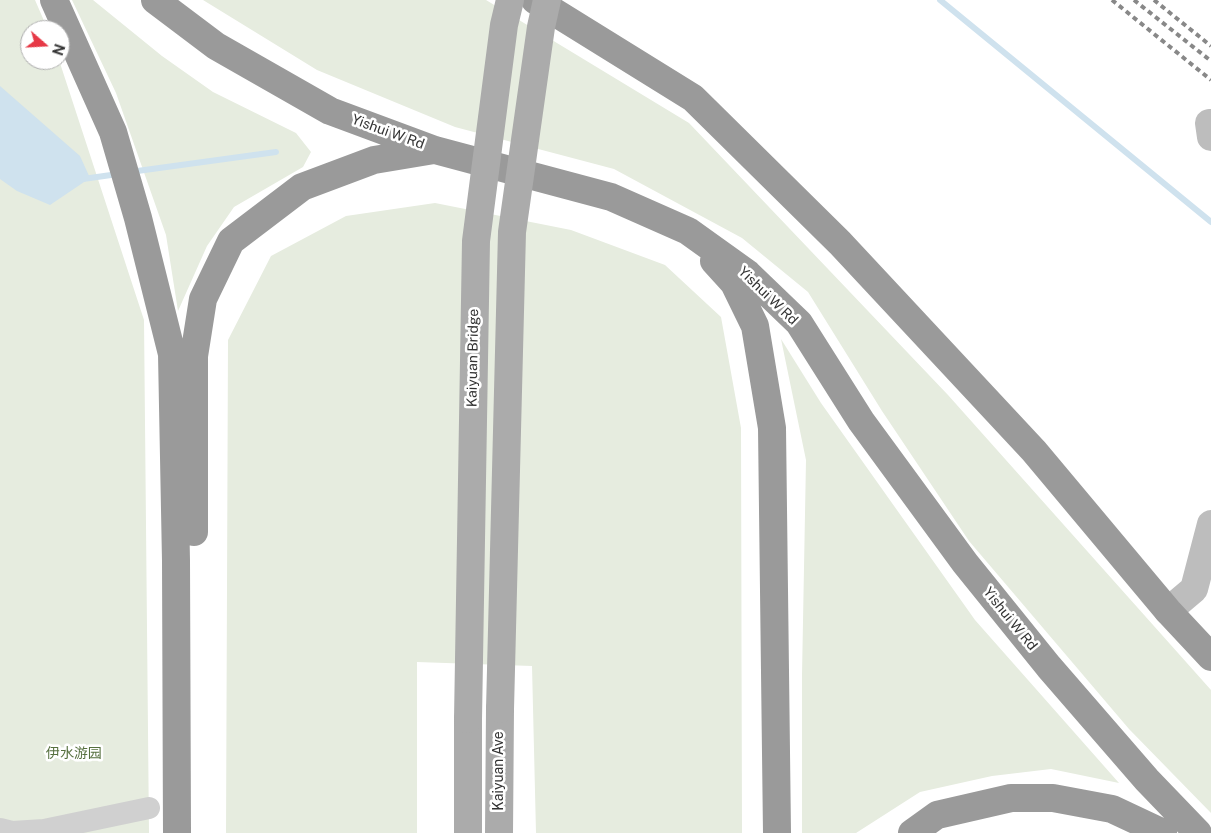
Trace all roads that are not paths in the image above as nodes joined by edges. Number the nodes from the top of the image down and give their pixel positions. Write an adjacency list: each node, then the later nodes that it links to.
1 (54, 0): 14 (highway)
2 (155, 0): 6 (highway, Yishui W Rd)
3 (510, 0): 16 (main road, Kaiyuan Bridge, bridge)
4 (535, 0): 9 (highway)
5 (547, 0): 17 (main road, Kaiyuan Ave, bridge)
6 (435, 150): 7 (highway, Yishui W Rd); 15 (highway)
7 (688, 231): 18 (highway); 21 (highway, Yishui W Rd)
8 (1211, 524): 9 (street)
9 (1168, 611): 10 (highway)
10 (1211, 657)
11 (149, 808): 13 (street)
12 (0, 829): 13 (street)
13 (43, 832)
14 (177, 833)
15 (195, 833)
16 (468, 833)
17 (499, 833)
18 (777, 833)
19 (912, 833): 20 (highway)
20 (1163, 833)
21 (1198, 833)

